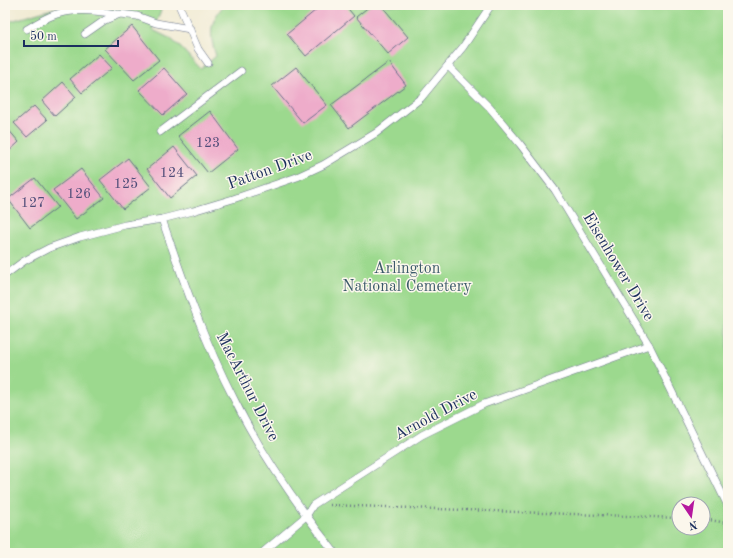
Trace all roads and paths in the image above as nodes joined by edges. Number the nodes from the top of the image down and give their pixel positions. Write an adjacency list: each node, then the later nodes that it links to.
1 (179, 5): 5 (lane)
2 (491, 5): 8 (lane, Patton Drive)
3 (120, 14): 4 (lane); 5 (lane); 6 (lane)
4 (27, 29)
5 (190, 29): 7 (lane)
6 (85, 34)
7 (208, 63)
8 (448, 66): 11 (lane, Patton Drive); 13 (lane, Eisenhower Drive)
9 (241, 71): 10 (lane)
10 (160, 132)
11 (162, 219): 12 (lane, Patton Drive); 16 (lane, MacArthur Drive)
12 (5, 275)
13 (649, 345): 14 (lane, Arnold Drive); 15 (lane, Eisenhower Drive)
14 (313, 504): 16 (lane, Arnold Drive); 17 (path)
15 (728, 506)
16 (306, 516): 20 (lane, Arnold Drive); 21 (lane, MacArthur Drive)
17 (671, 518)
18 (711, 520): 19 (path)
19 (728, 523)
20 (262, 553)
21 (335, 553)

